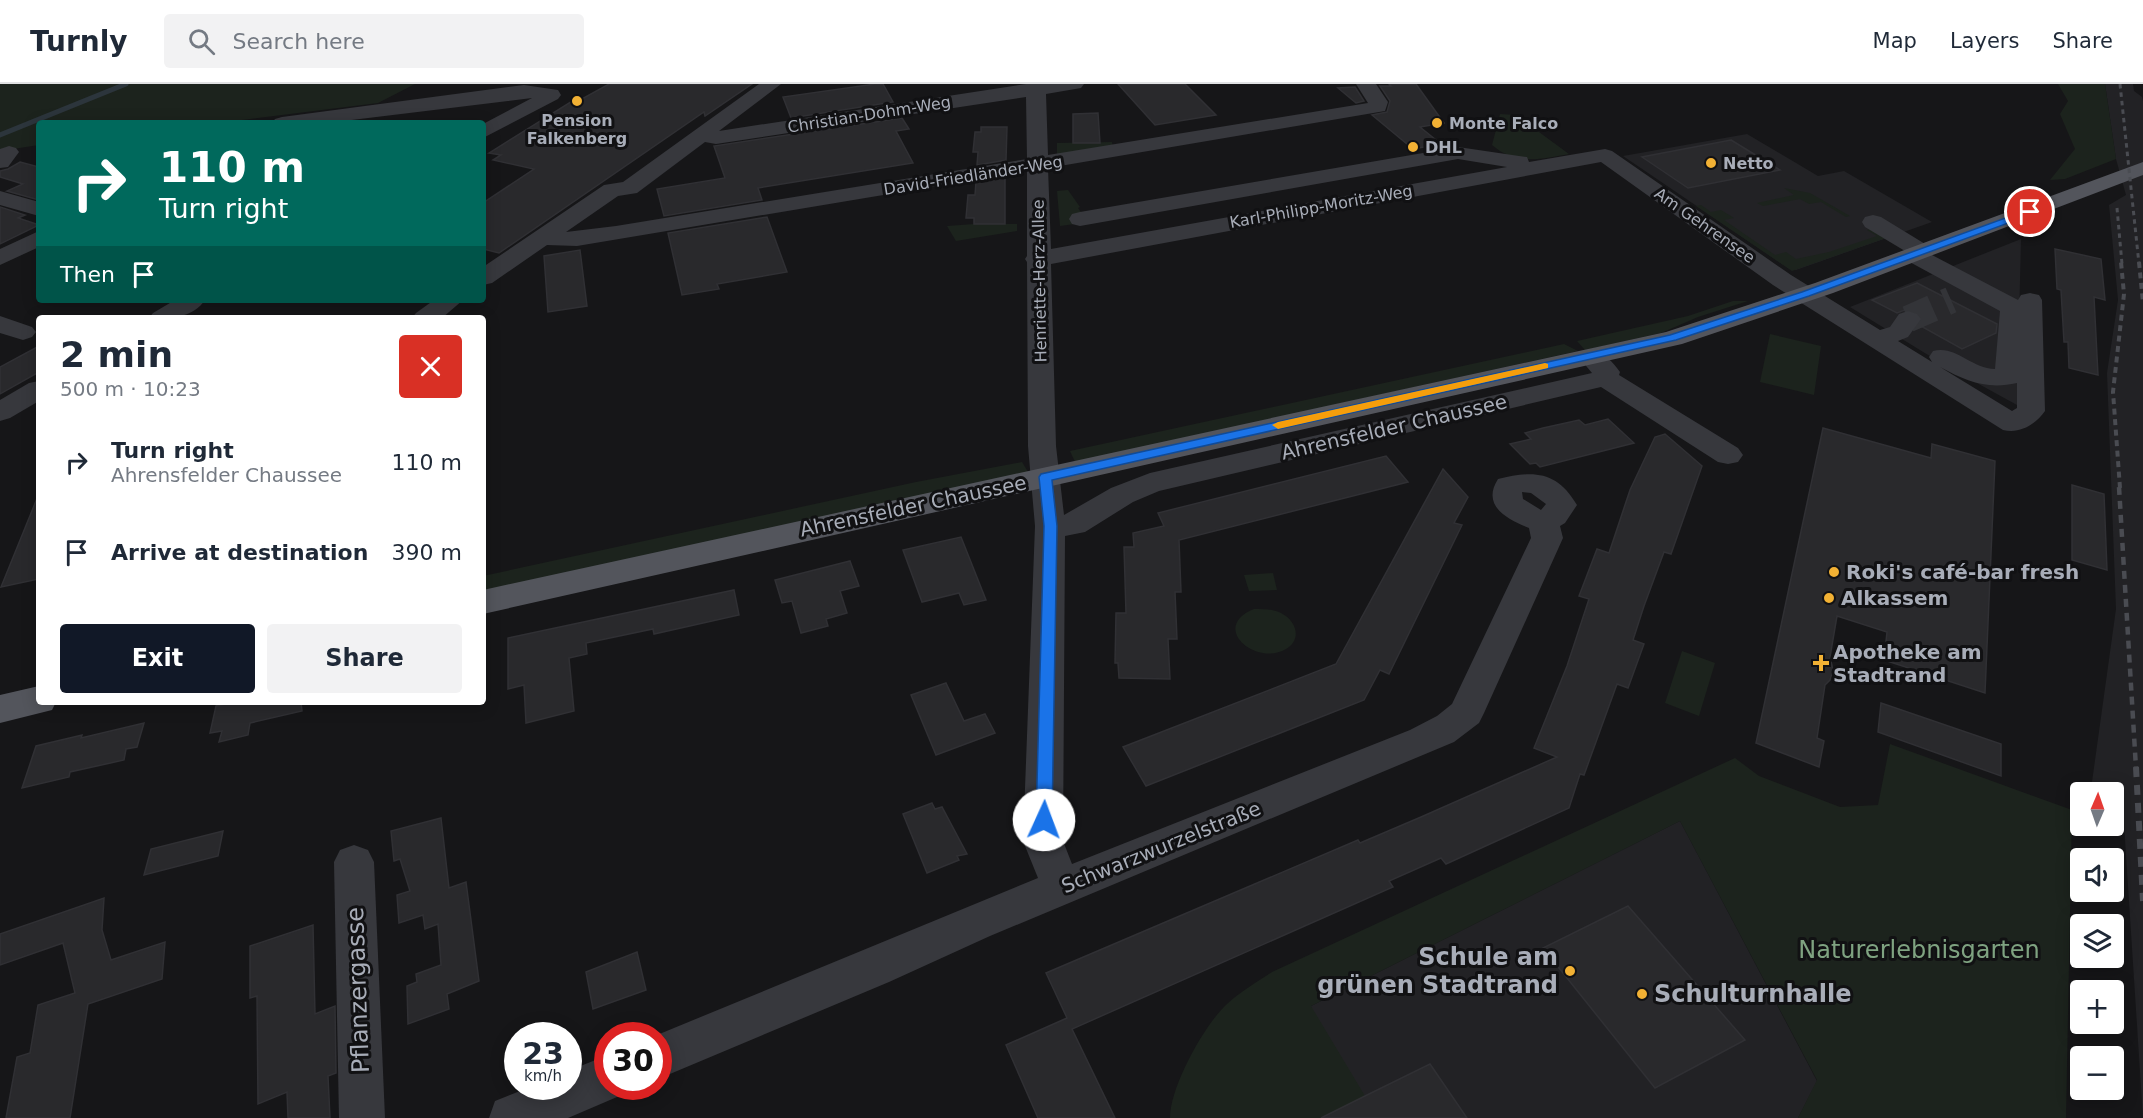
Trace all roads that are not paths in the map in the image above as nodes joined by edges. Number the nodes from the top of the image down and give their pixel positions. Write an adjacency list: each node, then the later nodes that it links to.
1 (571, 84): 6 (street)
2 (771, 84): 9 (street)
3 (1074, 84): 5 (street, Christian-Dohm-Weg)
4 (1366, 84): 11 (street, David-Friedländer-Weg)
5 (1036, 87): 9 (street, Christian-Dohm-Weg); 11 (street, Henriette-Herz-Allee)
6 (551, 94): 7 (street); 8 (street)
7 (299, 120)
8 (486, 130)
9 (700, 135): 22 (street)
10 (1605, 155): 12 (street, Karl-Philipp-Moritz-Weg); 17 (street, Am Gehrensee)
11 (1036, 165): 22 (street, David-Friedländer-Weg); 26 (street, Henriette-Herz-Allee)
12 (1528, 168): 16 (street); 21 (street, Karl-Philipp-Moritz-Weg)
13 (2143, 168): 24 (main road, Ahrensfelder Chaussee)
14 (0, 198): 18 (street)
15 (1708, 198): 17 (street)
16 (1182, 202): 19 (street); 21 (street)
17 (1674, 204): 29 (street, Am Gehrensee)
18 (36, 208)
19 (1080, 219)
20 (1873, 222): 24 (street)
21 (1204, 228): 26 (street, Karl-Philipp-Moritz-Weg)
22 (541, 238): 27 (street)
23 (36, 240): 25 (street)
24 (1918, 253): 28 (street); 29 (main road, Ahrensfelder Chaussee)
25 (0, 258)
26 (1037, 259): 41 (street, Henriette-Herz-Allee)
27 (486, 276)
28 (1978, 289): 30 (street); 36 (street)
29 (1806, 294): 36 (street); 37 (main road, Ahrensfelder Chaussee)
30 (1951, 300)
31 (2030, 300): 36 (street)
32 (188, 303): 34 (street)
33 (447, 303): 35 (street)
34 (167, 315)
35 (429, 315)
36 (1895, 330)
37 (1597, 367): 40 (street); 41 (main road, Ahrensfelder Chaussee); 43 (street, Ahrensfelder Chaussee)
38 (36, 391): 39 (street)
39 (0, 412)
40 (1728, 455)
41 (1045, 477): 43 (street, Henriette-Herz-Allee); 44 (main road, Ahrensfelder Chaussee)
42 (1543, 522): 48 (street, Schwarzwurzelstraße)
43 (1050, 526): 48 (street, Henriette-Herz-Allee)
44 (486, 601)
45 (36, 701): 46 (main road)
46 (0, 709)
47 (354, 861): 51 (street, Pflanzergasse)
48 (1062, 888): 49 (street, Schwarzwurzelstraße)
49 (672, 1051)
50 (594, 1084): 52 (street)
51 (362, 1118)
52 (512, 1118)

